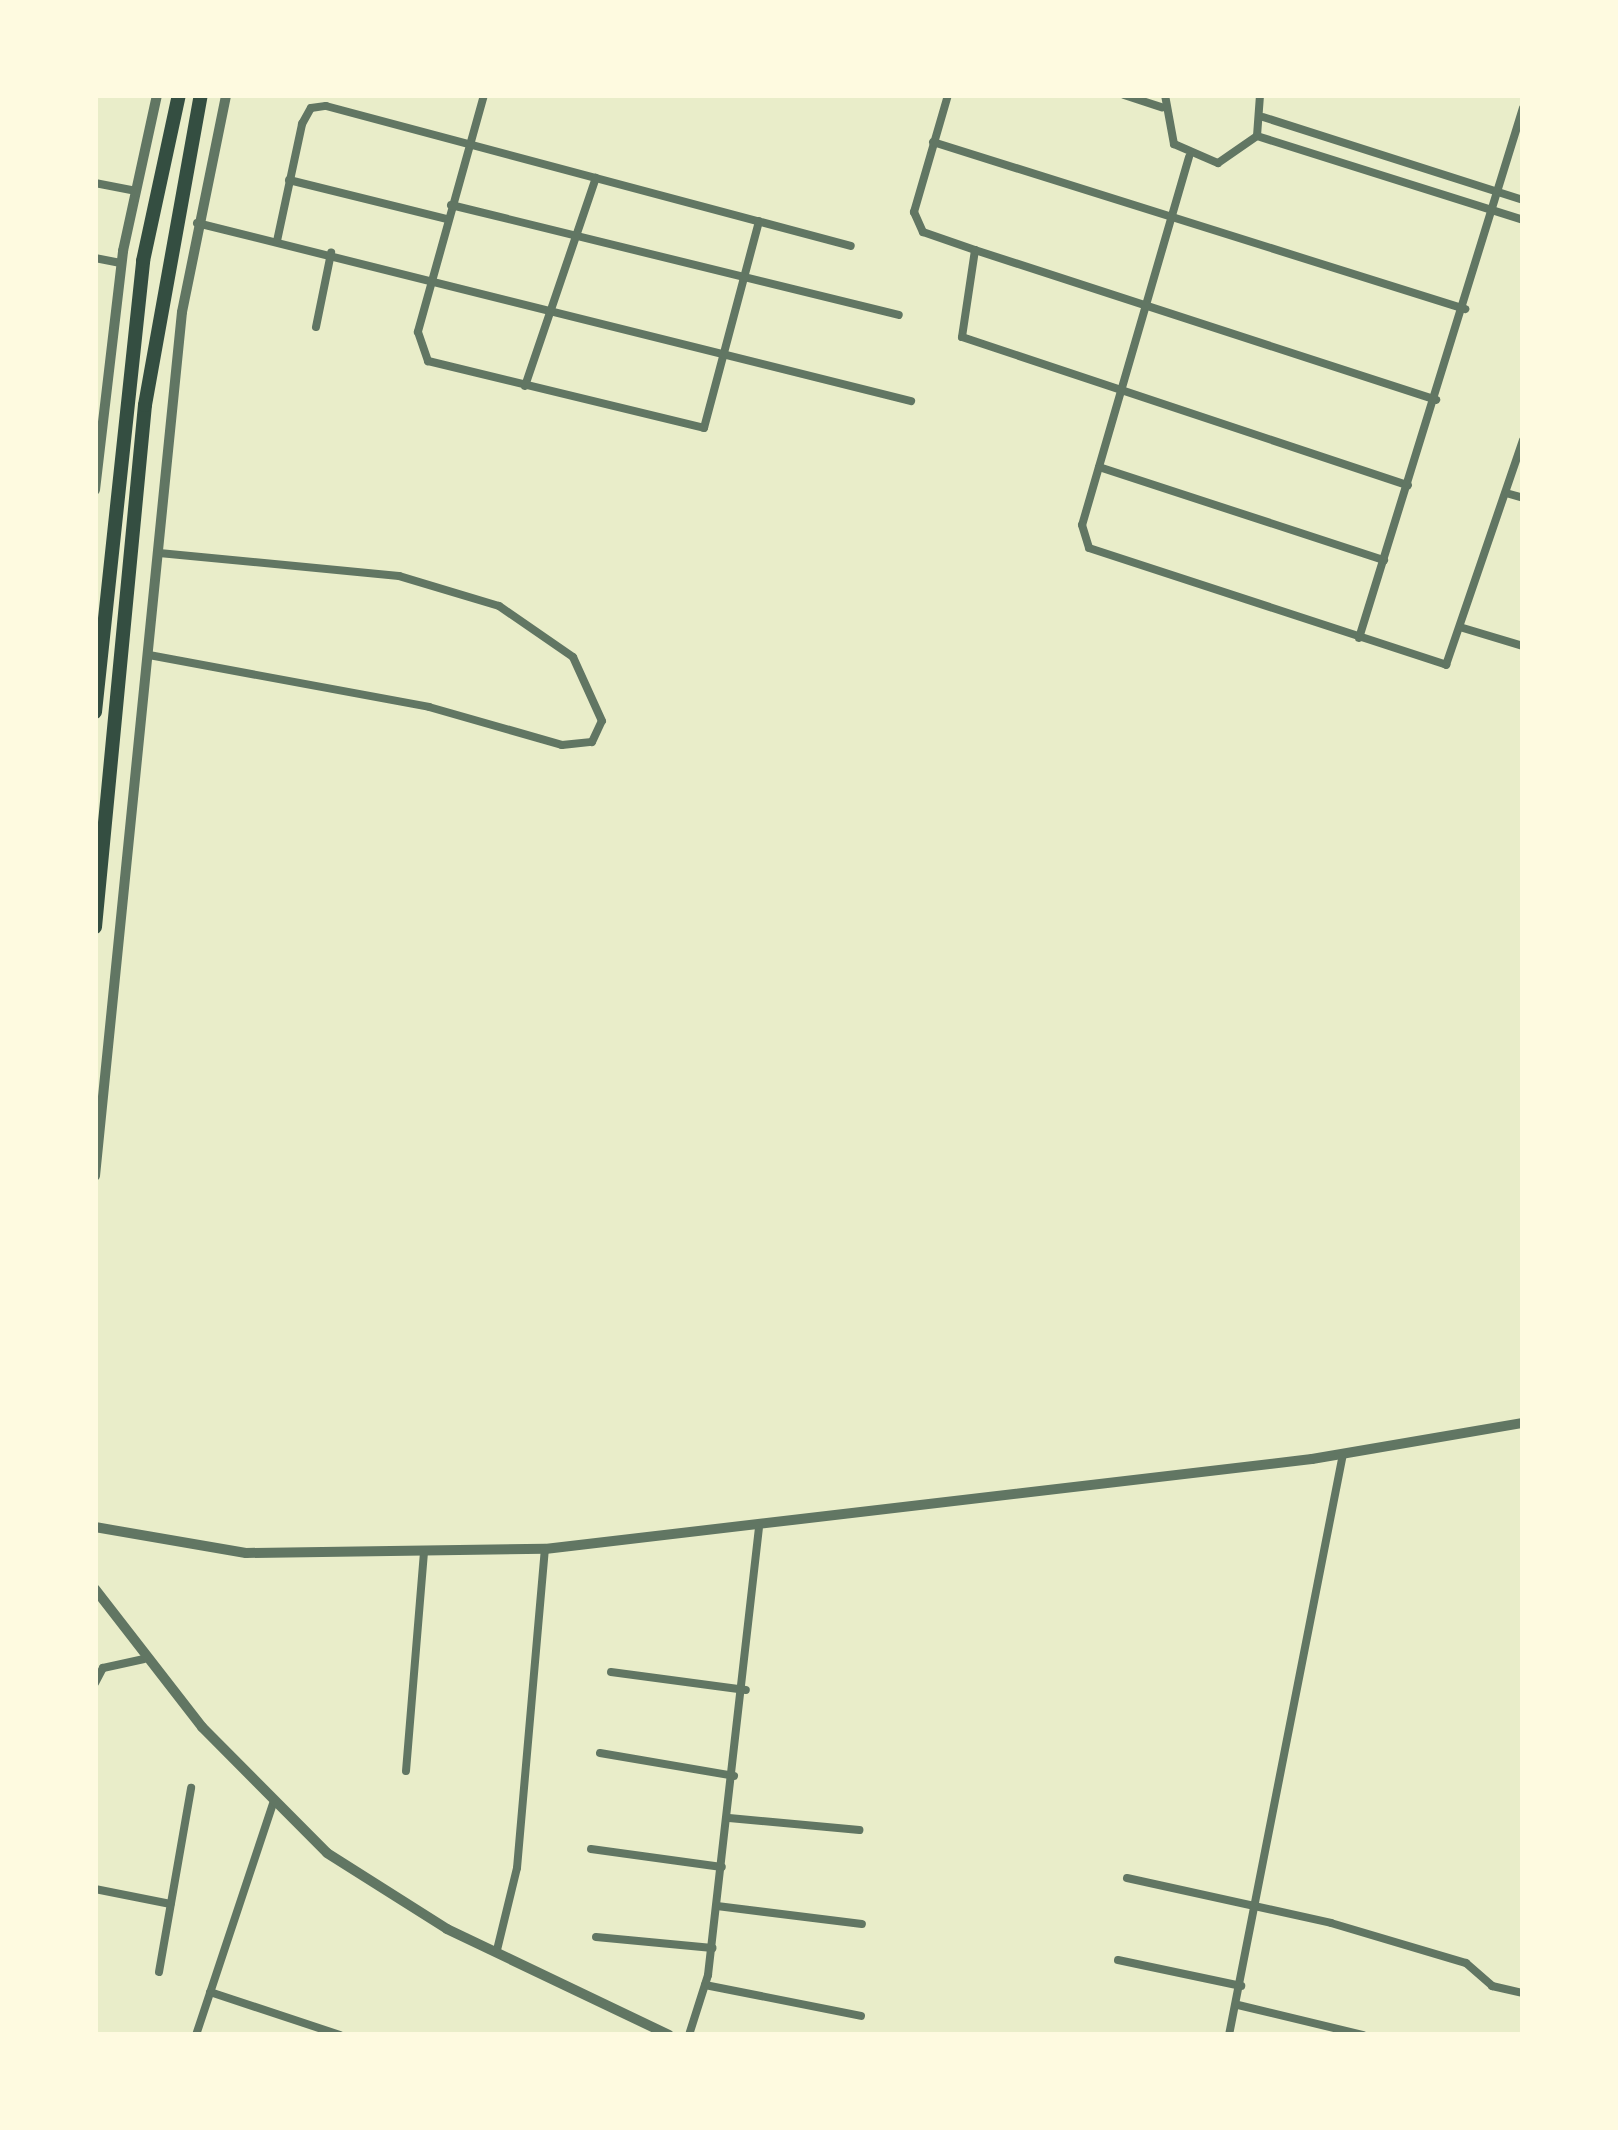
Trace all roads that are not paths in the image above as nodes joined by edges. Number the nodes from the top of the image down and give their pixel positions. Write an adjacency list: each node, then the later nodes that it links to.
1 (158, 95): 20 (street)
2 (179, 95): 62 (highway)
3 (201, 95): 63 (highway)
4 (226, 95): 29 (street)
5 (484, 95): 15 (street)
6 (948, 95): 14 (street)
7 (1124, 95): 10 (street)
8 (1165, 95): 10 (street)
9 (1260, 95): 12 (street)
10 (1162, 107): 16 (street)
11 (1523, 108): 21 (street)
12 (1263, 117): 13 (street); 21 (street)
13 (1258, 136): 16 (street); 24 (street)
14 (933, 142): 25 (street); 33 (street)
15 (468, 144): 17 (street); 18 (street); 23 (street)
16 (1189, 157): 25 (street)
17 (596, 178): 28 (street); 31 (street)
18 (290, 180): 26 (street); 30 (street)
19 (95, 183): 20 (street)
20 (136, 191): 36 (street)
21 (1499, 192): 22 (street); 24 (street)
22 (1523, 200)
23 (450, 205): 26 (street); 31 (street)
24 (1495, 211): 27 (street); 41 (street)
25 (1172, 214): 39 (street); 41 (street)
26 (446, 219): 37 (street)
27 (1523, 220)
28 (759, 221): 32 (street); 38 (street)
29 (196, 223): 30 (street); 56 (street)
30 (276, 241): 34 (street)
31 (577, 241): 38 (street); 40 (street)
32 (851, 246)
33 (975, 250): 39 (street); 46 (street)
34 (331, 253): 37 (street); 43 (street)
35 (95, 258): 36 (street)
36 (121, 264): 50 (street)
37 (431, 275): 40 (street); 45 (street)
38 (744, 283): 42 (street); 44 (street)
39 (1146, 300): 46 (street); 47 (street)
40 (553, 309): 44 (street); 45 (street)
41 (1466, 310): 47 (street)
42 (899, 315)
43 (316, 326)
44 (725, 356): 45 (street); 48 (street)
45 (525, 386)
46 (1120, 390): 51 (street); 52 (street)
47 (1436, 400): 52 (street)
48 (912, 401)
49 (1523, 440): 54 (street)
50 (96, 459): 53 (street)
51 (1099, 467): 57 (street); 59 (street)
52 (1408, 485): 57 (street)
53 (95, 490)
54 (1506, 493): 55 (street); 58 (street)
55 (1523, 498)
56 (159, 554): 61 (street); 61 (street)
57 (1384, 560): 59 (street)
58 (1463, 628): 59 (street); 60 (street)
59 (1359, 638)
60 (1523, 646)
61 (149, 655): 64 (street)
62 (95, 712)
63 (95, 927)
64 (95, 1176)
65 (1523, 1423): 66 (street)
66 (1343, 1454): 68 (street); 88 (street)
67 (95, 1527): 70 (street)
68 (760, 1529): 69 (street); 75 (street)
69 (544, 1549): 70 (street); 93 (street)
70 (424, 1552): 77 (street)
71 (95, 1589): 72 (street)
72 (144, 1658): 74 (street); 80 (street)
73 (612, 1672): 75 (street)
74 (95, 1682)
75 (746, 1690): 78 (street)
76 (600, 1753): 78 (street)
77 (406, 1771)
78 (734, 1776): 81 (street)
79 (191, 1788): 87 (street)
80 (273, 1803): 93 (street); 98 (street)
81 (729, 1818): 82 (street); 84 (street)
82 (859, 1830)
83 (590, 1849): 84 (street)
84 (722, 1868): 89 (street)
85 (1127, 1878): 88 (street)
86 (95, 1890): 87 (street)
87 (170, 1904): 95 (street)
88 (1258, 1904): 97 (street); 99 (street)
89 (718, 1906): 90 (street); 92 (street)
90 (862, 1924)
91 (596, 1937): 92 (street)
92 (712, 1948): 96 (street)
93 (496, 1950): 104 (street)
94 (1118, 1960): 97 (street)
95 (158, 1972)
96 (705, 1985): 101 (street); 105 (street)
97 (1241, 1986): 100 (street)
98 (210, 1992): 102 (street); 103 (street)
99 (1523, 1993)
100 (1238, 2005): 106 (street); 107 (street)
101 (860, 2016)
102 (196, 2035)
103 (340, 2035)
104 (669, 2035)
105 (689, 2035)
106 (1230, 2035)
107 (1363, 2035)

